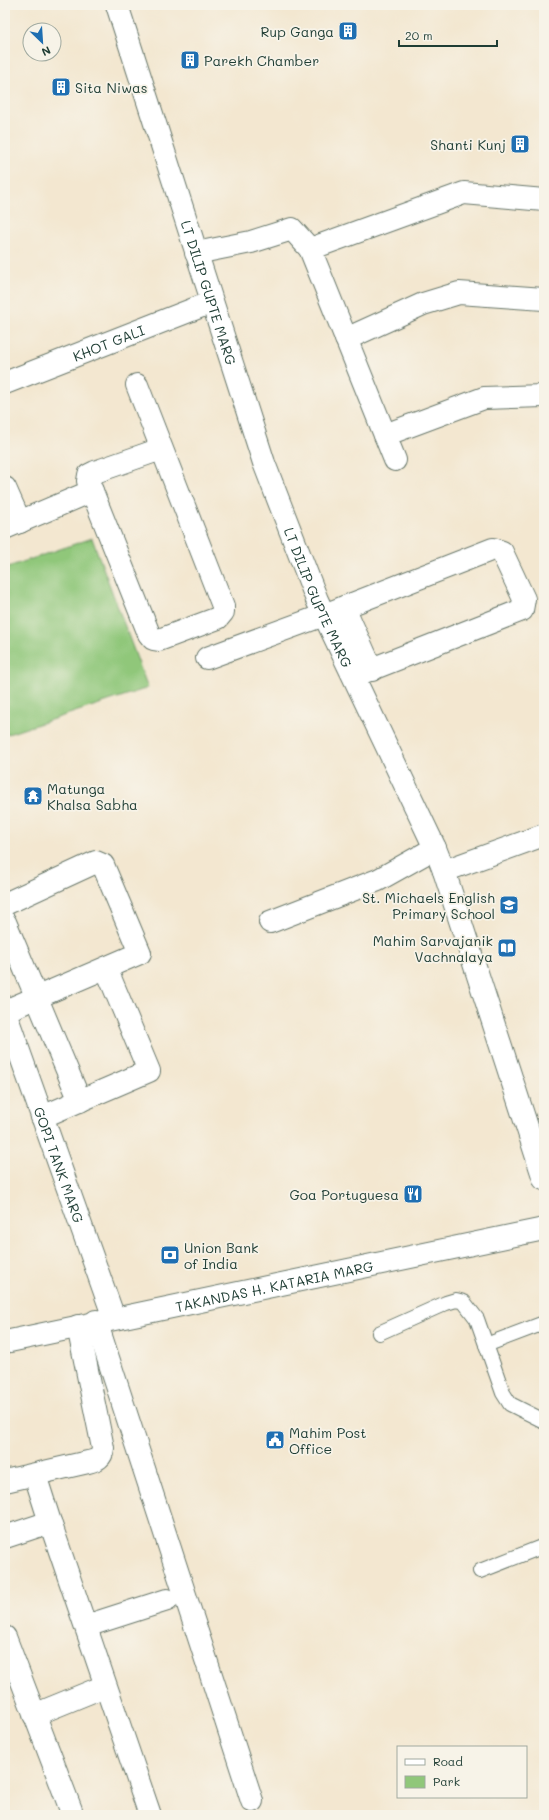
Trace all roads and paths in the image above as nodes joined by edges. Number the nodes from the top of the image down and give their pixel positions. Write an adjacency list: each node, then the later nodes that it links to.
1 (117, 5): 4 (street, LT DILIP GUPTE MARG)
2 (544, 200): 3 (street)
3 (310, 249): 4 (street); 7 (street)
4 (196, 253): 6 (street, LT DILIP GUPTE MARG)
5 (544, 299): 7 (street)
6 (212, 302): 8 (street, KHOT GALI); 18 (street, LT DILIP GUPTE MARG)
7 (346, 339): 11 (street)
8 (5, 382)
9 (137, 385): 12 (street)
10 (544, 396): 11 (street)
11 (384, 435): 13 (street)
12 (161, 448): 15 (street); 15 (street)
13 (395, 460)
14 (5, 488): 16 (street)
15 (92, 491): 16 (street)
16 (12, 525)
17 (344, 607): 18 (street); 20 (street); 20 (street)
18 (324, 615): 19 (street); 20 (street, LT DILIP GUPTE MARG)
19 (207, 658)
20 (363, 673): 22 (street, LT DILIP GUPTE MARG)
21 (544, 835): 23 (street)
22 (435, 848): 23 (street, LT DILIP GUPTE MARG); 26 (street)
23 (444, 870): 32 (street, LT DILIP GUPTE MARG)
24 (5, 904): 27 (street)
25 (5, 922): 28 (street)
26 (270, 922)
27 (106, 968): 28 (street); 30 (street)
28 (36, 998): 29 (street); 30 (street)
29 (5, 1012): 31 (street, GOPI TANK MARG)
30 (80, 1101): 31 (street)
31 (42, 1117): 34 (street, GOPI TANK MARG)
32 (544, 1179)
33 (544, 1229): 34 (street, TAKANDAS H. KATARIA MARG)
34 (96, 1322): 37 (street, TAKANDAS H. KATARIA MARG); 40 (street); 51 (street)
35 (544, 1323): 38 (lane)
36 (379, 1333): 38 (lane)
37 (5, 1342)
38 (486, 1345): 39 (lane)
39 (544, 1421)
40 (34, 1475): 41 (street); 42 (street)
41 (5, 1481)
42 (50, 1522): 43 (street); 47 (street)
43 (5, 1537)
44 (544, 1546): 45 (lane)
45 (480, 1570)
46 (167, 1600): 47 (street)
47 (86, 1626): 49 (street)
48 (5, 1637): 50 (street)
49 (105, 1686): 50 (street); 53 (street)
50 (34, 1715): 52 (street)
51 (252, 1801)
52 (71, 1810)
53 (150, 1815)

